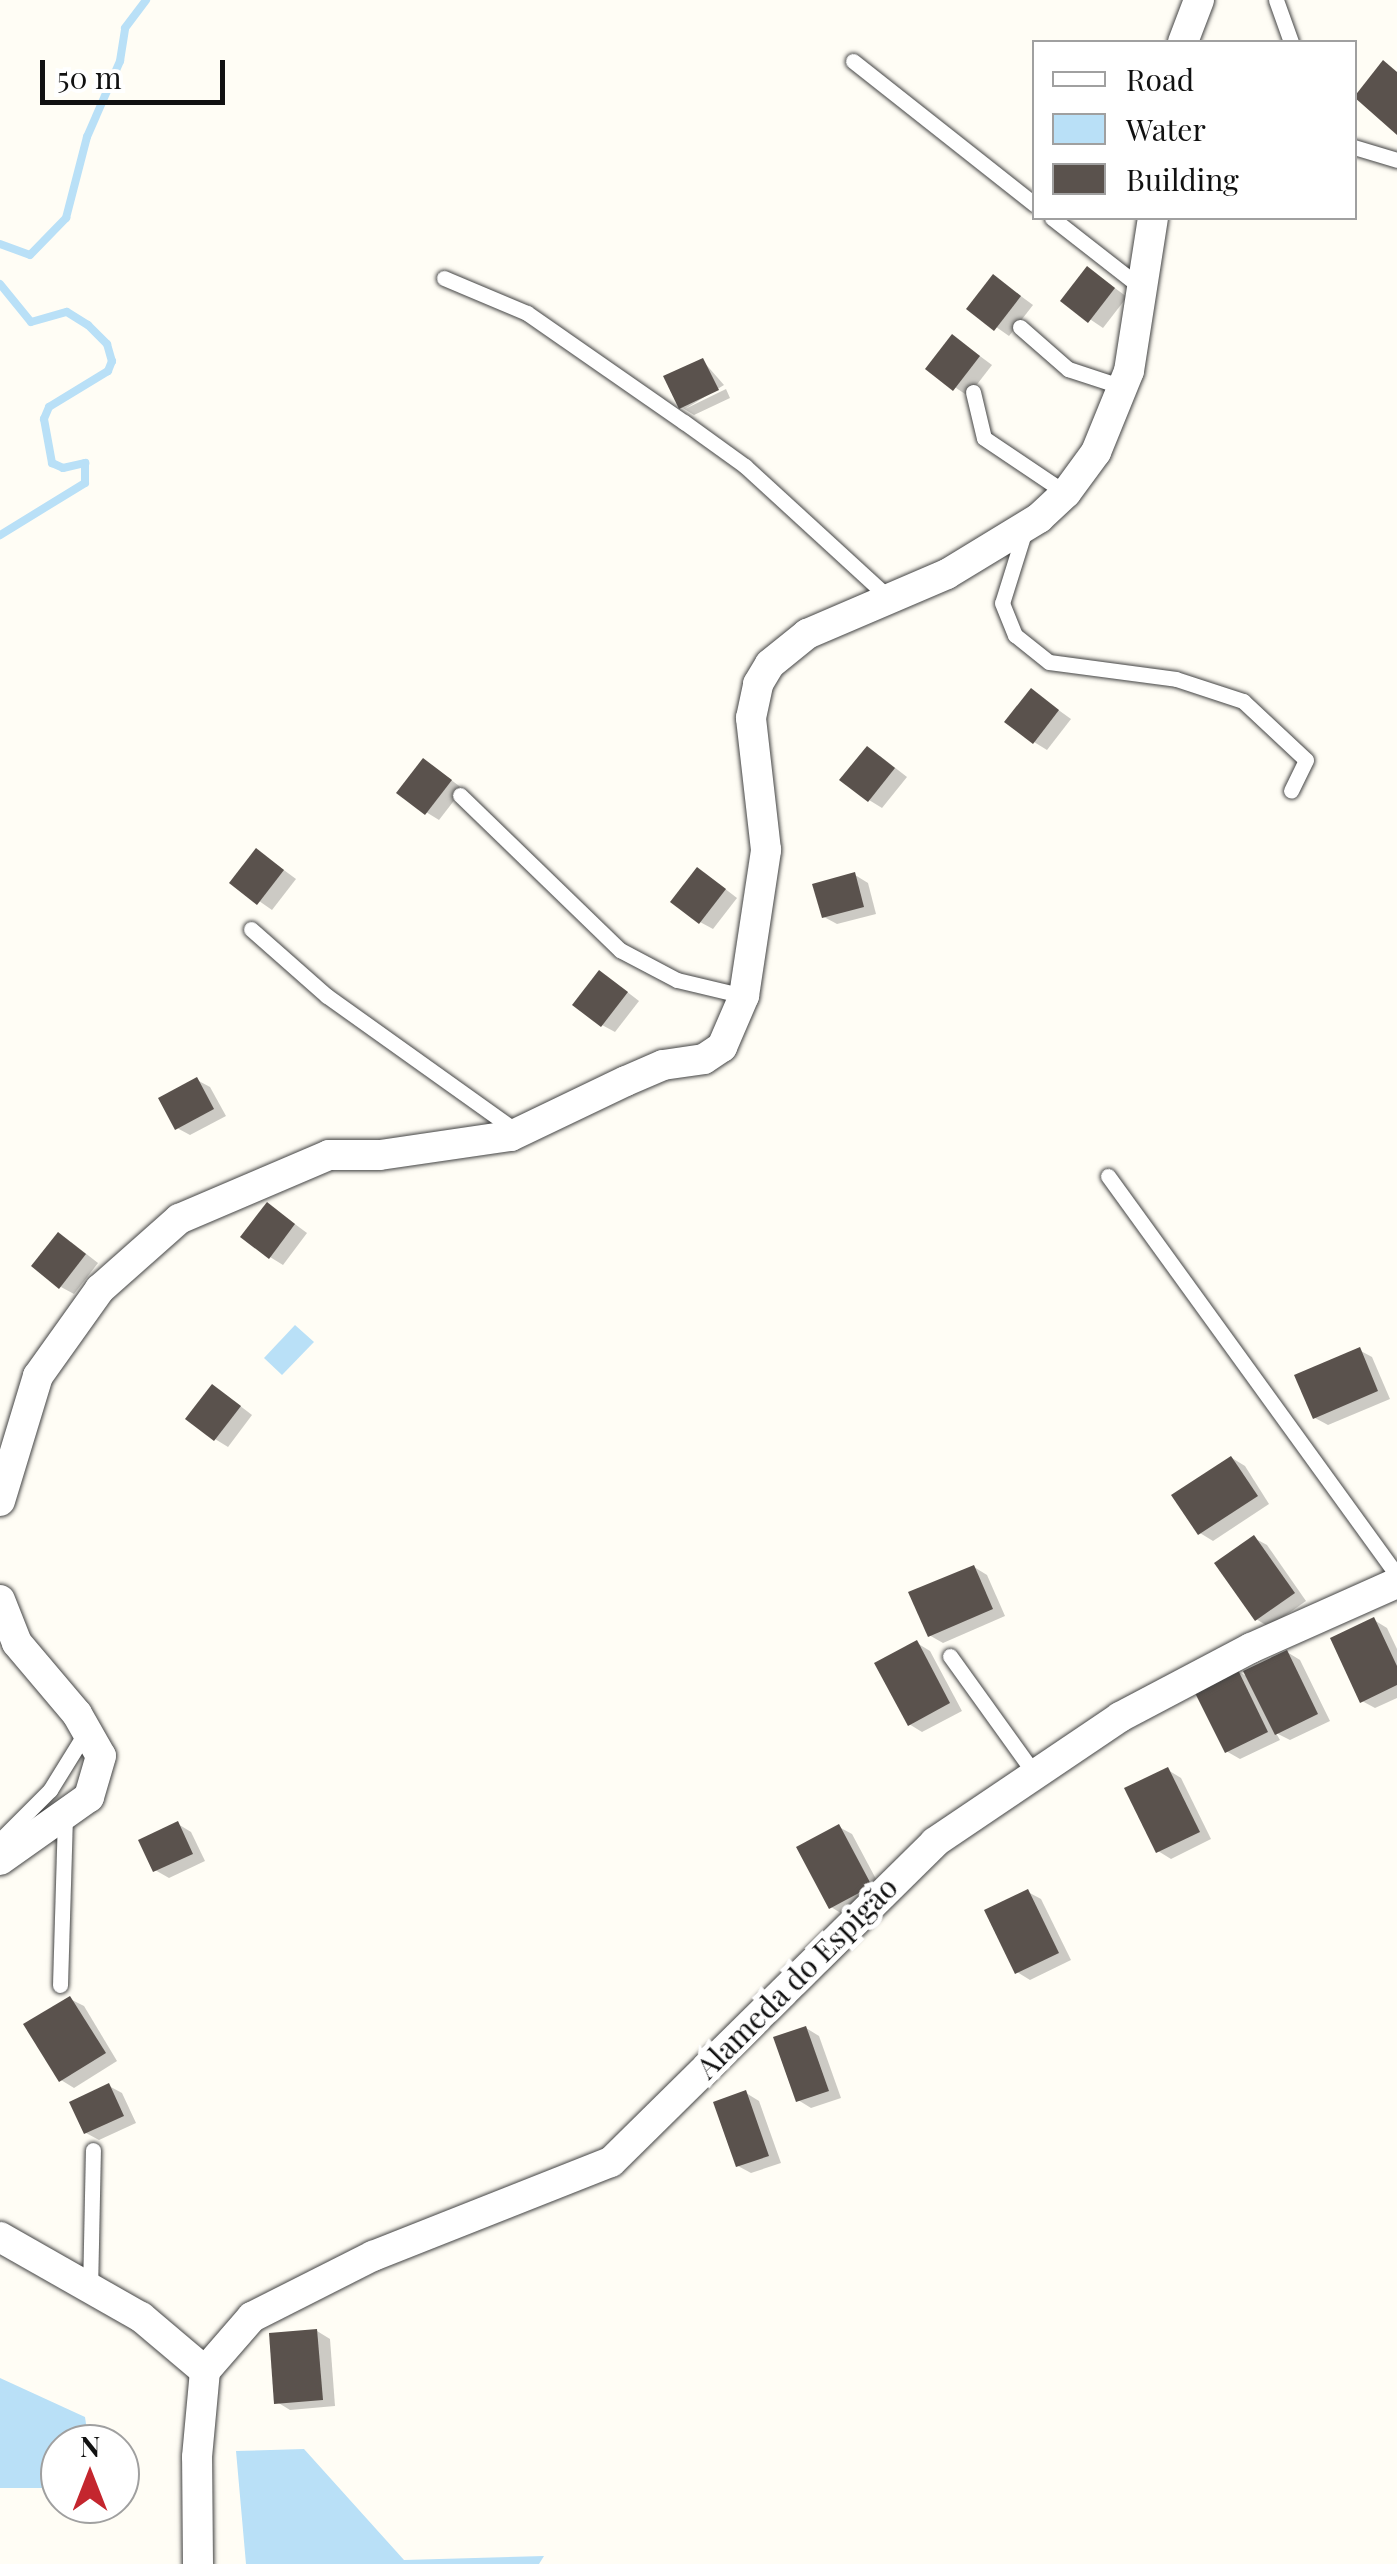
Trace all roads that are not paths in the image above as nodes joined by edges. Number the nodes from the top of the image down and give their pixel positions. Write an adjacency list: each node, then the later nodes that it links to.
1 (1199, 0): 3 (street)
2 (1276, 0): 4 (lane)
3 (1184, 40)
4 (1290, 40)
5 (853, 61): 8 (lane)
6 (1357, 148): 7 (lane)
7 (1397, 160)
8 (1032, 202)
9 (1055, 220): 12 (lane)
10 (1153, 220): 12 (street)
11 (444, 278): 18 (lane)
12 (1144, 290): 14 (street)
13 (1020, 327): 14 (lane)
14 (1123, 387): 16 (street)
15 (972, 392): 16 (lane)
16 (1066, 493): 17 (street)
17 (1028, 525): 18 (street); 19 (lane)
18 (887, 596): 22 (street)
19 (1291, 790)
20 (460, 795): 22 (lane)
21 (251, 929): 23 (lane)
22 (744, 996): 23 (street)
23 (518, 1132): 25 (street)
24 (1108, 1176): 26 (lane)
25 (0, 1501)
26 (1397, 1575)
27 (1397, 1583): 31 (street, Alameda do Espigão)
28 (0, 1600): 30 (street)
29 (950, 1656): 31 (lane)
30 (87, 1730): 32 (street); 33 (lane)
31 (1034, 1772): 39 (street, Alameda do Espigão)
32 (64, 1818): 34 (street); 35 (lane)
33 (0, 1840)
34 (0, 1860)
35 (60, 1984)
36 (93, 2150): 38 (lane)
37 (0, 2237): 38 (street)
38 (90, 2290): 39 (street)
39 (205, 2371): 40 (street)
40 (198, 2564)

